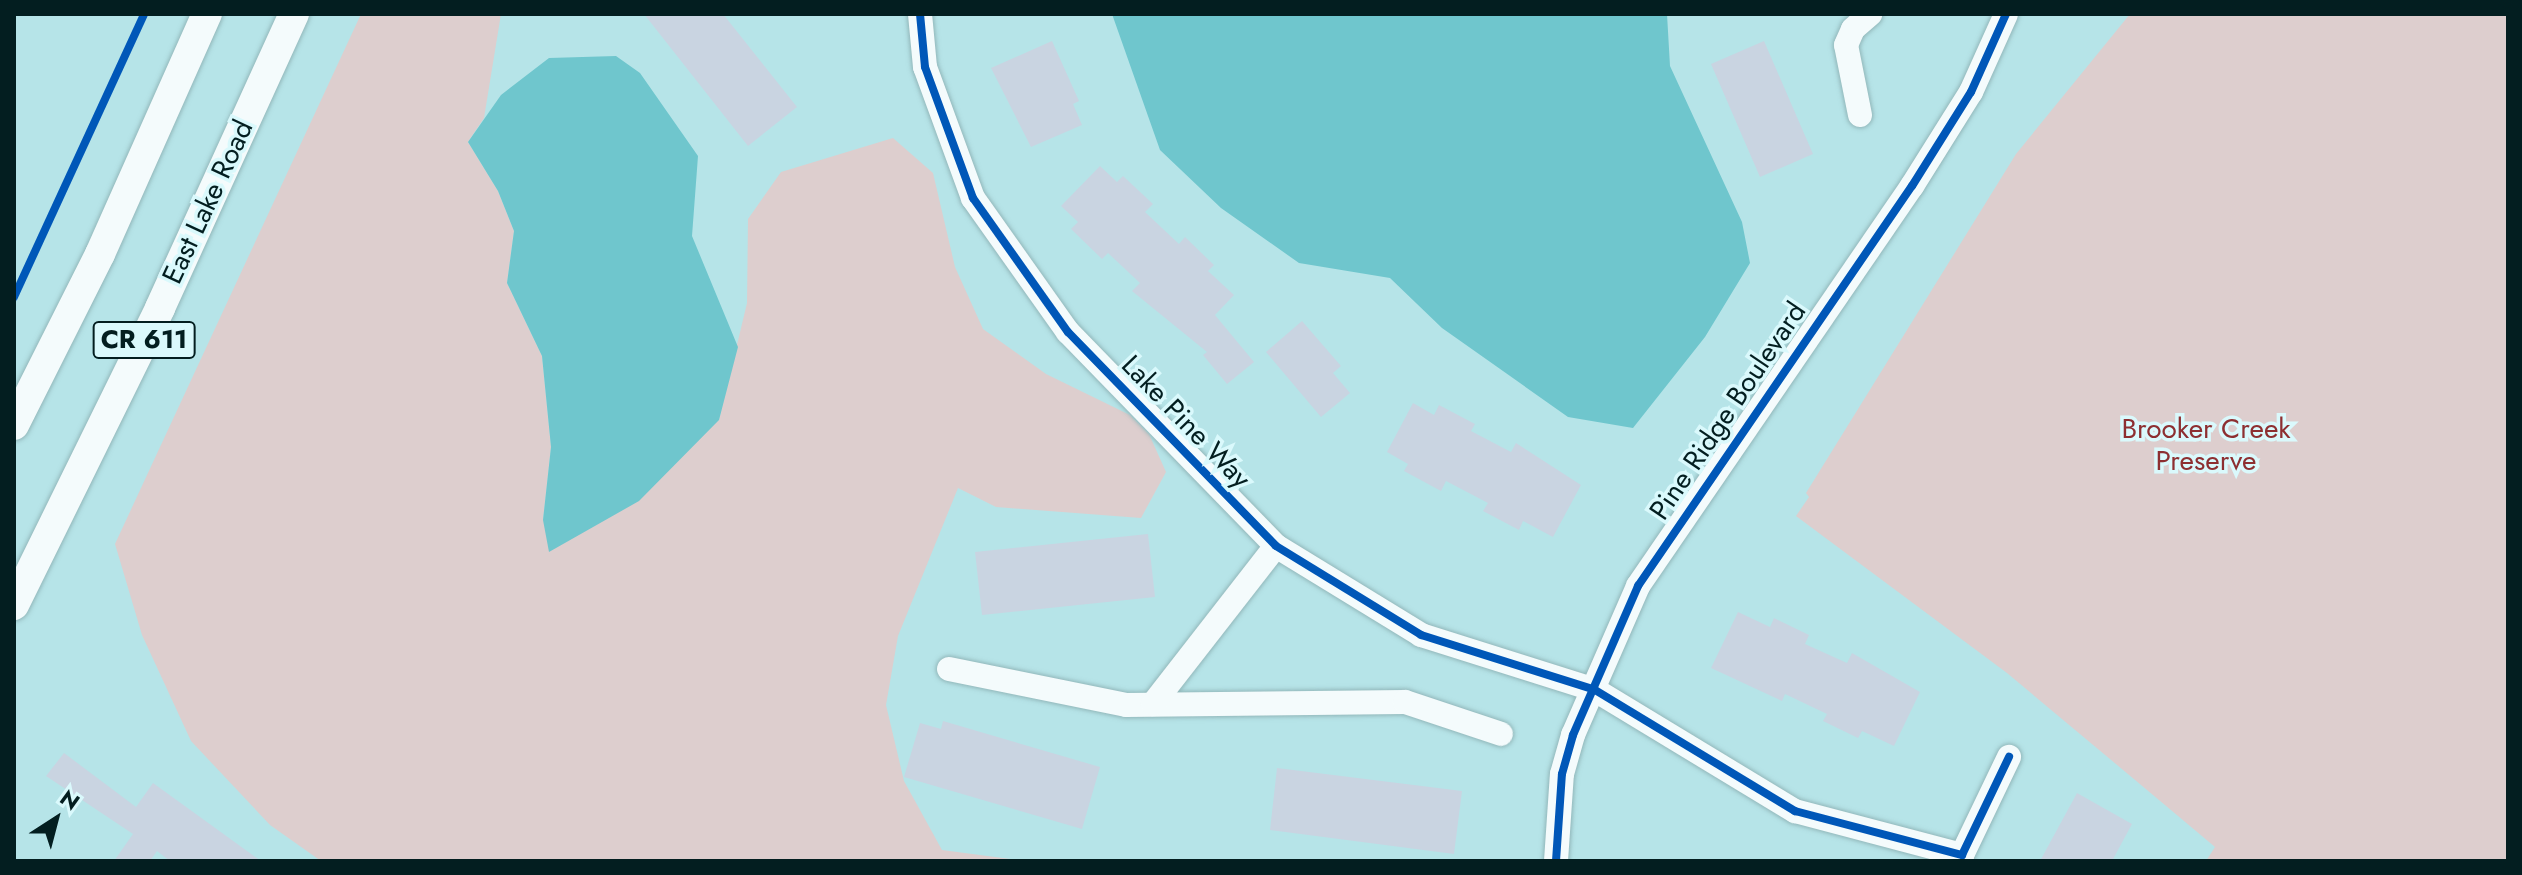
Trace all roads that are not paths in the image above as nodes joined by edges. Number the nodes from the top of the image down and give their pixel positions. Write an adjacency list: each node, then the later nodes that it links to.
1 (207, 14): 7 (main road, CR 611)
2 (294, 14): 9 (main road, East Lake Road / CR 611)
3 (920, 14): 8 (street, Lake Pine Way)
4 (1870, 14): 6 (street)
5 (2006, 14): 11 (street, Pine Ridge Boulevard)
6 (1860, 115)
7 (14, 425)
8 (1276, 546): 11 (street, Lake Pine Way); 12 (street)
9 (14, 605)
10 (949, 669): 12 (street)
11 (1595, 690): 14 (street, Lake Pine Way); 15 (street, Pine Ridge Boulevard)
12 (1153, 704): 13 (street)
13 (1501, 734)
14 (2009, 757)
15 (1556, 861)

